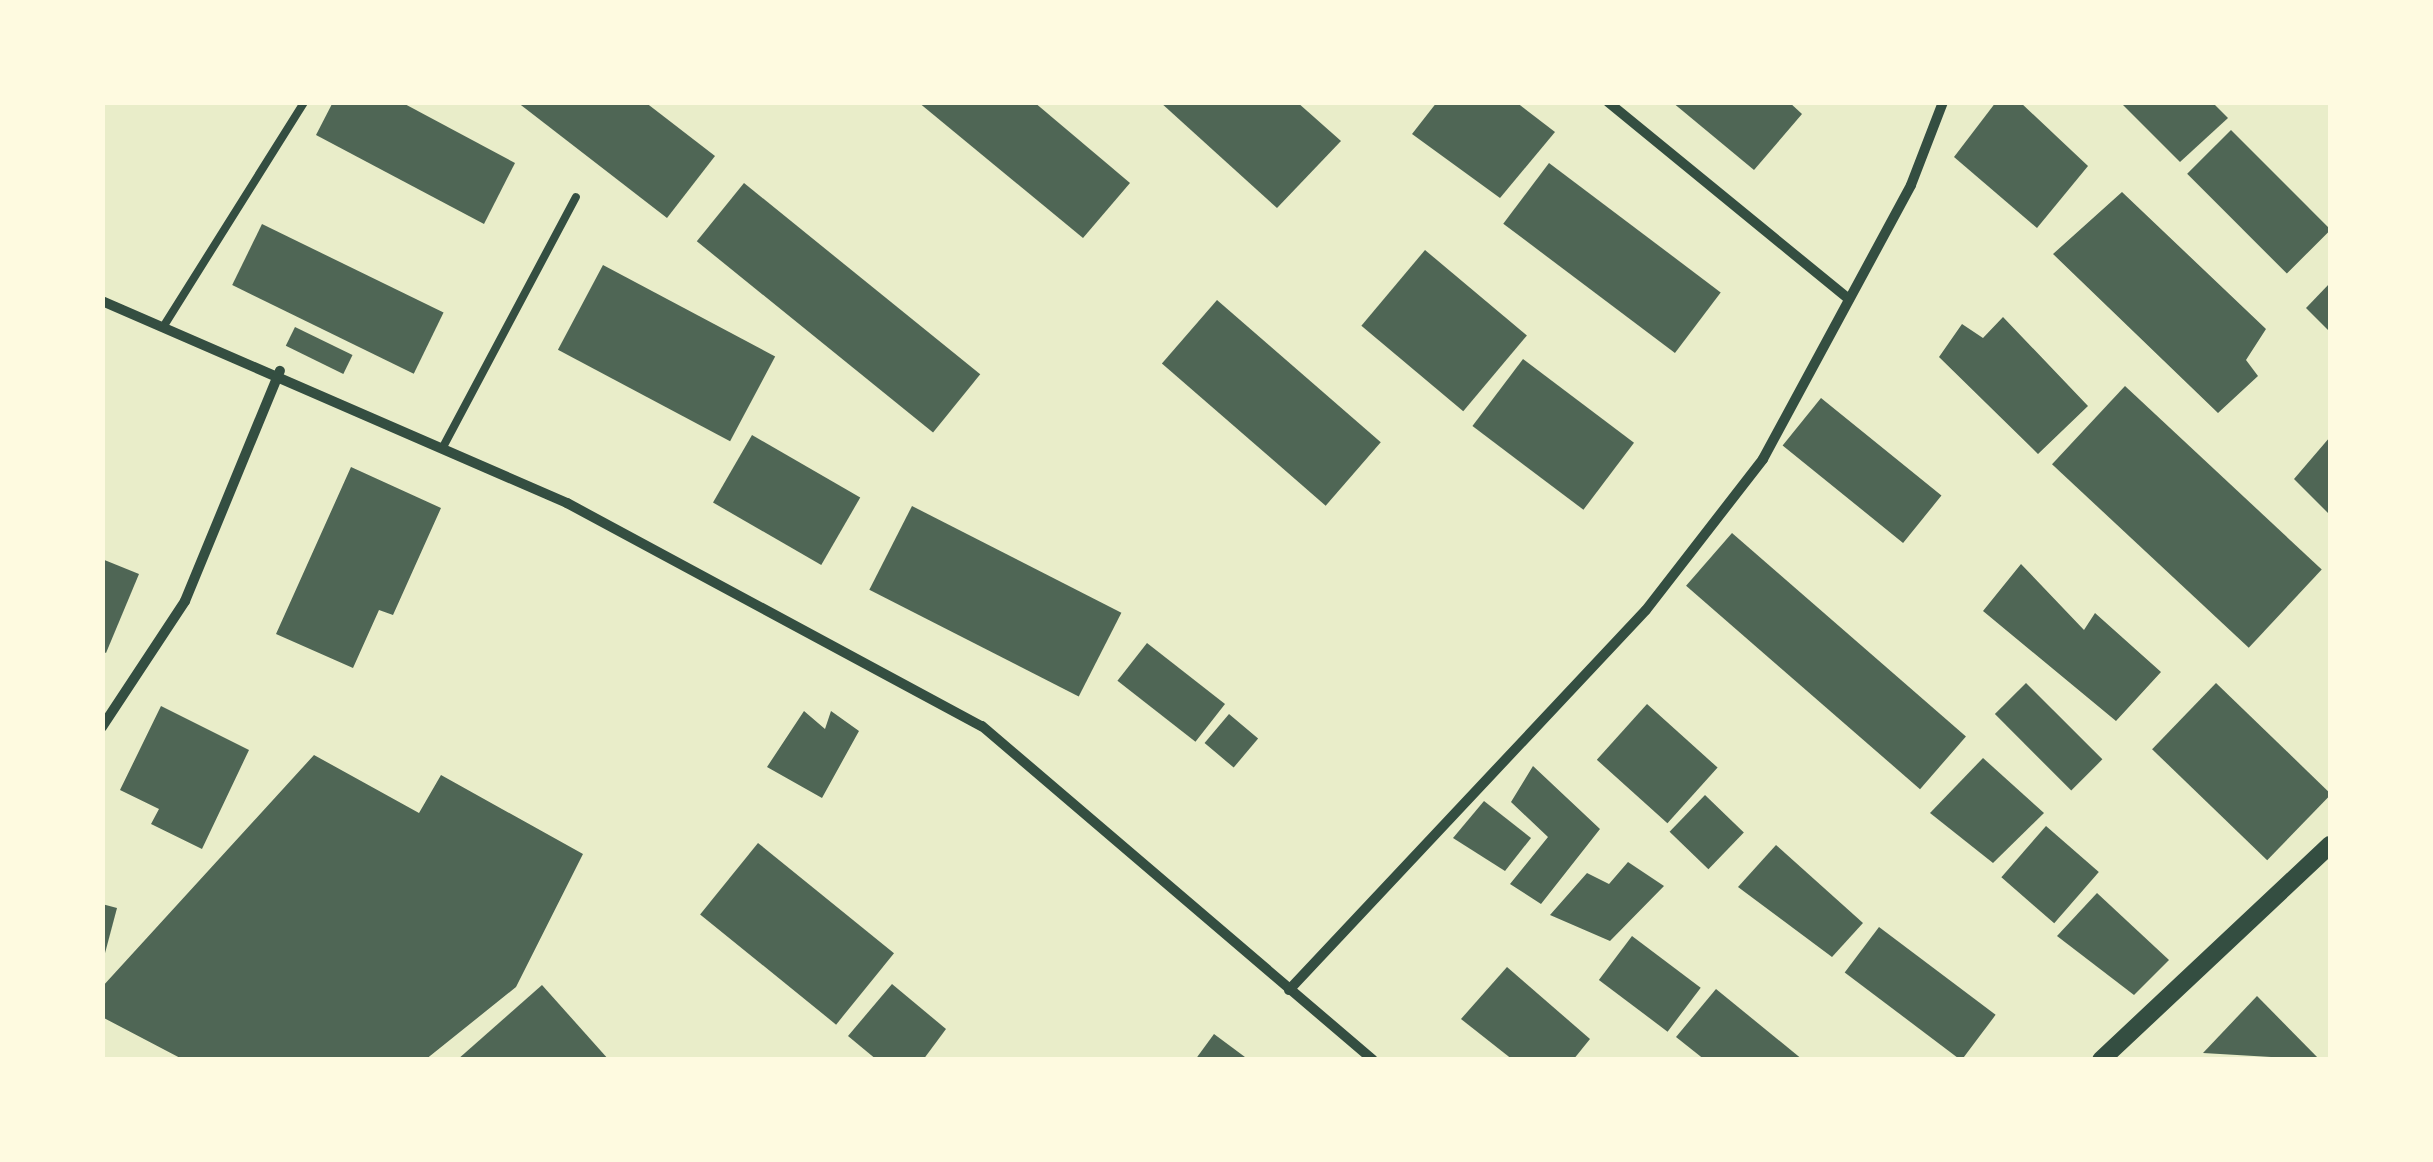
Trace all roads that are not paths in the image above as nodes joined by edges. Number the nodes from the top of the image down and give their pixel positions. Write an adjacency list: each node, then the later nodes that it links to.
1 (304, 102): 7 (lane)
2 (1608, 102): 5 (street)
3 (1944, 102): 5 (street)
4 (576, 197): 9 (lane)
5 (1849, 299): 12 (street)
6 (102, 301): 7 (street)
7 (164, 324): 8 (street)
8 (280, 371): 9 (street); 10 (street)
9 (444, 447): 12 (street)
10 (102, 726)
11 (2330, 845): 14 (street)
12 (1289, 990): 13 (street)
13 (1372, 1060)
14 (2101, 1060)

